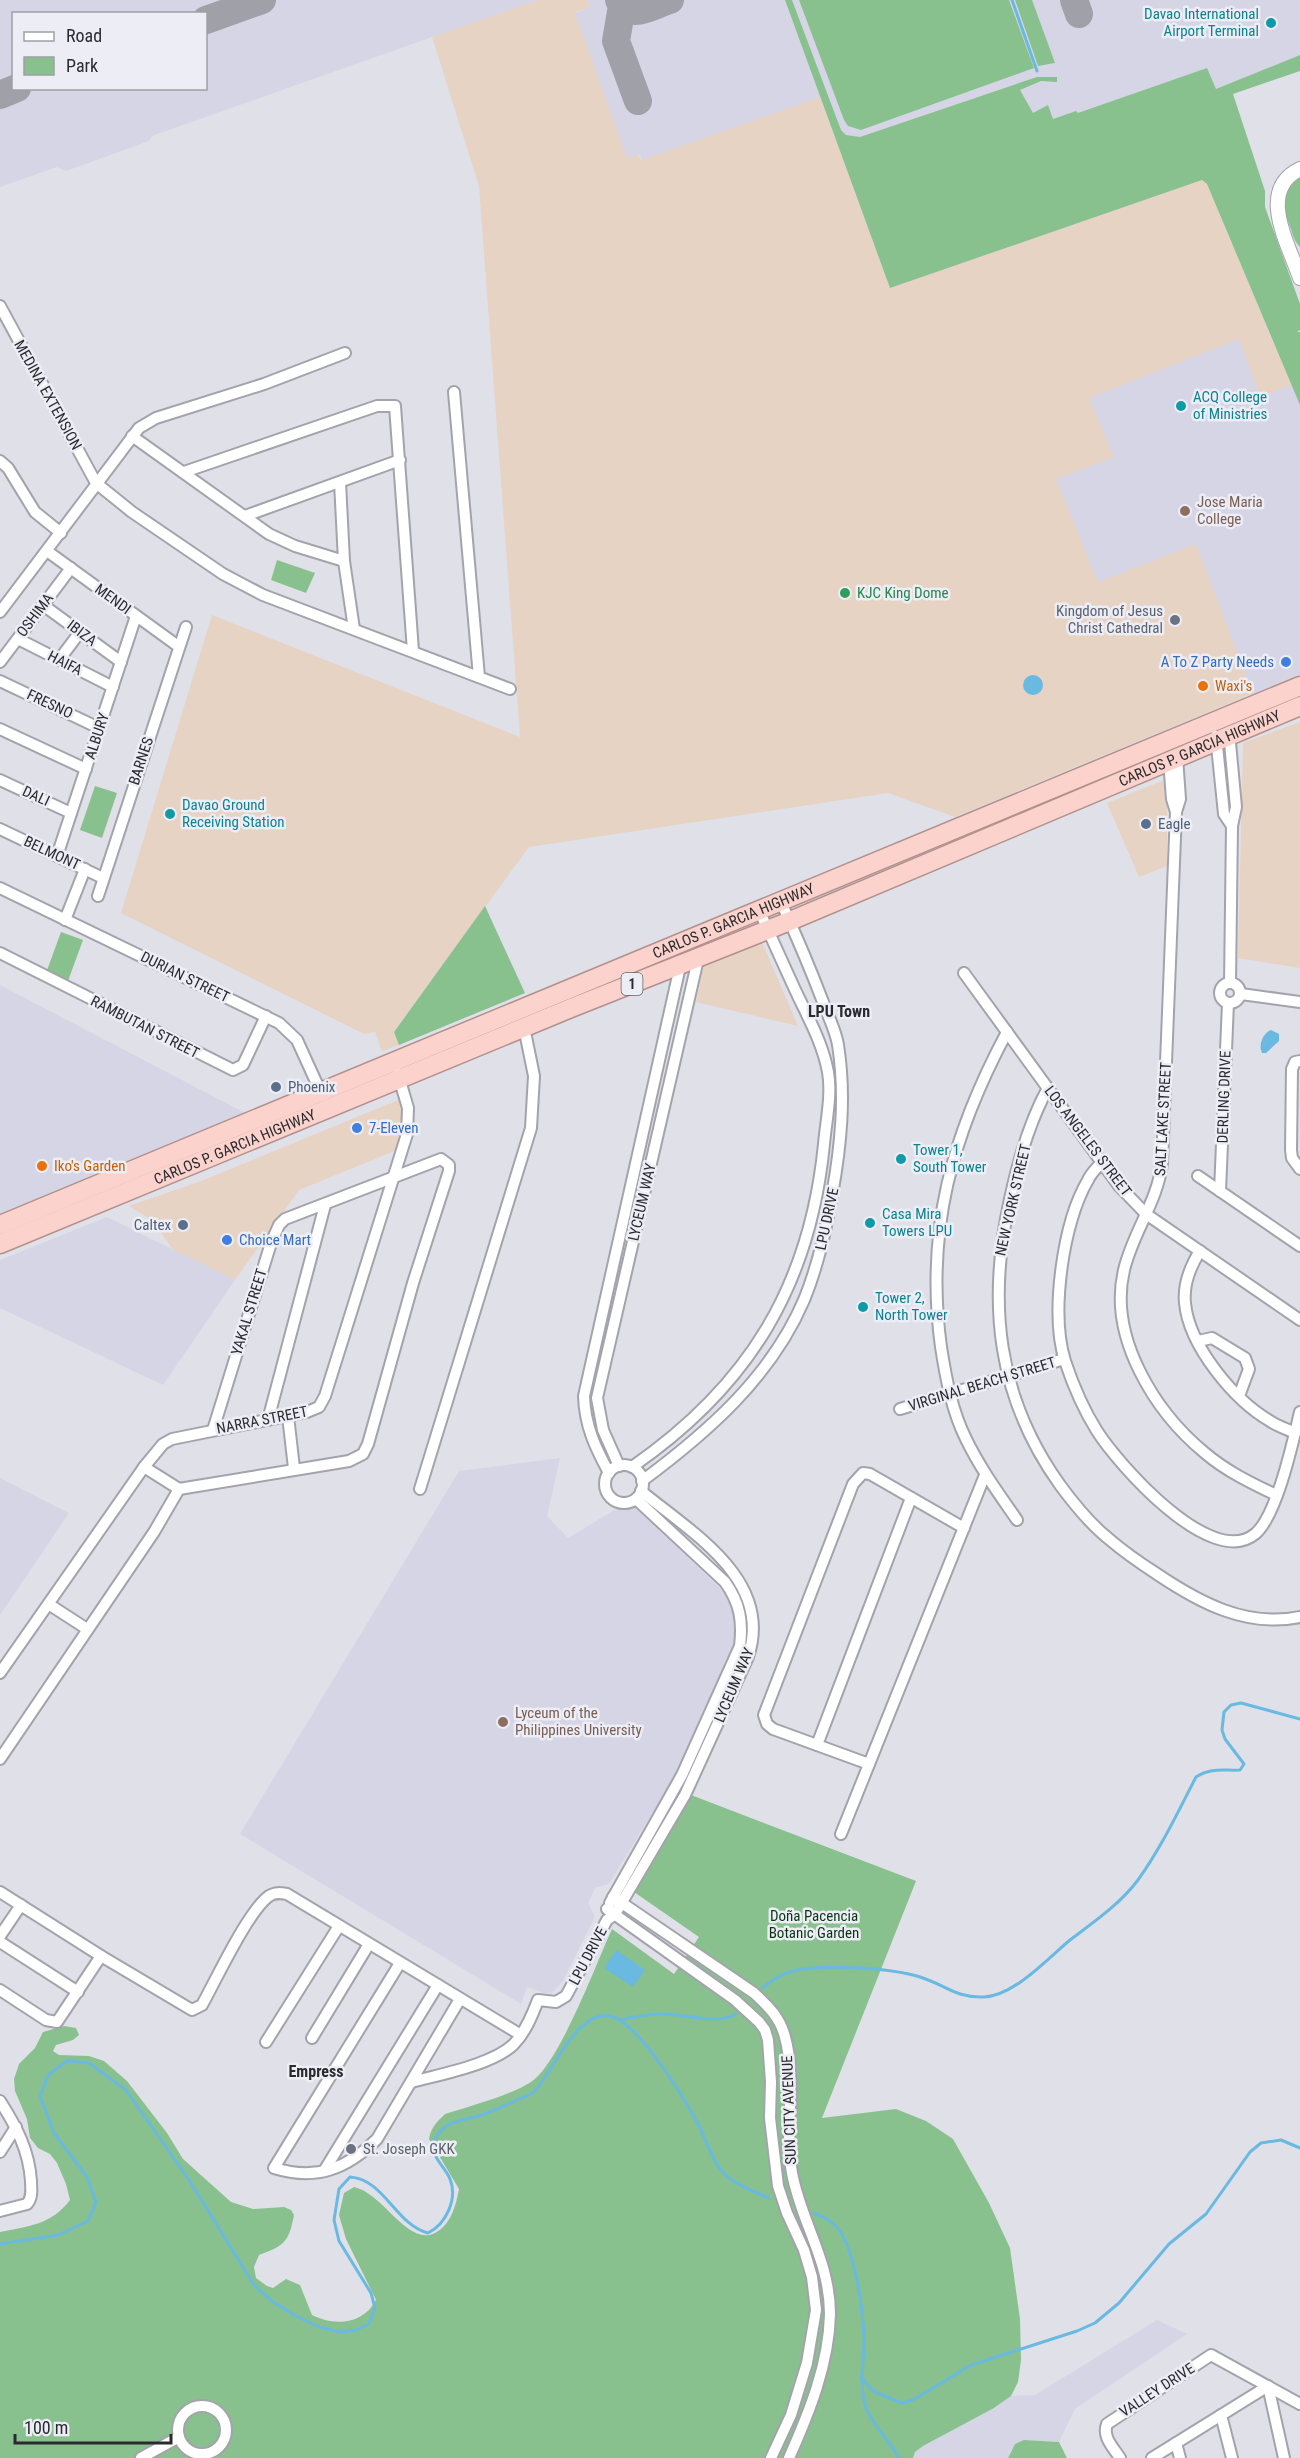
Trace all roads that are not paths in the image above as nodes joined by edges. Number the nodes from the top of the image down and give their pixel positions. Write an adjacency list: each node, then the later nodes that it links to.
1 (1300, 170): 2 (street)
2 (1300, 278)
3 (0, 306): 11 (street, MEDINA EXTENSION)
4 (345, 353): 6 (street)
5 (454, 392): 29 (street)
6 (132, 436): 9 (street); 11 (street)
7 (400, 460): 9 (street); 10 (street); 25 (street)
8 (0, 461): 13 (street)
9 (184, 472): 12 (street)
10 (340, 482): 12 (street); 15 (street)
11 (96, 483): 13 (street); 21 (street)
12 (245, 516): 15 (street)
13 (61, 533): 14 (street)
14 (47, 551): 16 (street, MENDI); 18 (street)
15 (344, 561): 21 (street)
16 (71, 568): 17 (street, OSHIMA); 19 (street, MENDI)
17 (43, 605): 22 (street, IBIZA); 23 (street, OSHIMA)
18 (0, 612)
19 (136, 616): 24 (street, MENDI); 28 (street, ALBURY)
20 (186, 627): 24 (street, BARNES)
21 (354, 629): 25 (street)
22 (80, 632): 26 (street); 28 (street, IBIZA)
23 (18, 639): 26 (street, HAIFA); 27 (street, OSHIMA)
24 (178, 646): 45 (street, BARNES)
25 (413, 651): 29 (street)
26 (59, 660): 32 (street, HAIFA)
27 (0, 662)
28 (121, 662): 32 (street, ALBURY)
29 (479, 676): 33 (street)
30 (0, 681): 35 (street, FRESNO)
31 (1300, 686): 37 (highway, CARLOS P. GARCIA HIGHWAY / 1)
32 (113, 687): 35 (street, ALBURY)
33 (510, 690)
34 (1300, 706): 37 (highway, CARLOS P. GARCIA HIGHWAY / 1)
35 (99, 728): 39 (street, ALBURY)
36 (0, 729): 39 (street)
37 (1221, 729): 38 (highway, CARLOS P. GARCIA HIGHWAY / 1); 48 (highway, CARLOS P. GARCIA HIGHWAY / 1); 59 (street)
38 (1173, 758): 51 (highway, CARLOS P. GARCIA HIGHWAY / 1); 80 (street, SALT LAKE STREET)
39 (86, 769): 41 (street, ALBURY)
40 (0, 780): 41 (street, DALI)
41 (71, 813): 43 (street, ALBURY)
42 (0, 829): 43 (street, BELMONT)
43 (57, 856): 44 (street, BELMONT)
44 (85, 869): 45 (street, BELMONT); 50 (street)
45 (103, 878): 47 (street, BARNES)
46 (0, 888): 50 (street, DURIAN STREET)
47 (99, 896)
48 (781, 902): 49 (highway, CARLOS P. GARCIA HIGHWAY / 1); 51 (street, LPU DRIVE)
49 (759, 910): 52 (street, LPU DRIVE); 53 (highway, CARLOS P. GARCIA HIGHWAY / 1)
50 (65, 920): 64 (street, DURIAN STREET)
51 (790, 921): 52 (highway, CARLOS P. GARCIA HIGHWAY / 1); 105 (street, LPU DRIVE)
52 (768, 929): 56 (highway, CARLOS P. GARCIA HIGHWAY / 1); 99 (street, LPU DRIVE)
53 (692, 938): 54 (highway, CARLOS P. GARCIA HIGHWAY / 1); 56 (street)
54 (674, 945): 57 (street); 61 (highway, CARLOS P. GARCIA HIGHWAY / 1)
55 (0, 952): 64 (street, RAMBUTAN STREET)
56 (699, 957): 57 (highway, CARLOS P. GARCIA HIGHWAY / 1); 66 (street, LYCEUM WAY)
57 (682, 964): 61 (highway, CARLOS P. GARCIA HIGHWAY / 1); 65 (street, LYCEUM WAY)
58 (964, 973): 68 (street, LOS ANGELES STREET)
59 (1230, 982): 60 (street); 63 (street)
60 (1241, 994): 62 (street); 63 (street)
61 (567, 1000): 67 (highway, CARLOS P. GARCIA HIGHWAY / 1); 70 (highway, CARLOS P. GARCIA HIGHWAY / 1)
62 (1300, 1002)
63 (1228, 1003): 78 (street, DERLING DRIVE)
64 (266, 1016): 72 (street, DURIAN STREET)
65 (669, 1020): 66 (street); 101 (street, LYCEUM WAY)
66 (683, 1022): 97 (street, LYCEUM WAY)
67 (524, 1027): 70 (highway, CARLOS P. GARCIA HIGHWAY / 1); 104 (street)
68 (1007, 1032): 71 (street, LOS ANGELES STREET); 89 (street)
69 (1296, 1065): 73 (street)
70 (397, 1071): 72 (highway, CARLOS P. GARCIA HIGHWAY / 1); 76 (street, NARRA STREET)
71 (1048, 1088): 74 (street, LOS ANGELES STREET); 88 (street, NEW YORK STREET)
72 (325, 1101): 81 (highway, CARLOS P. GARCIA HIGHWAY / 1); 82 (highway, CARLOS P. GARCIA HIGHWAY / 1)
73 (1296, 1125): 75 (street)
74 (1102, 1162): 80 (street, LOS ANGELES STREET); 87 (street)
75 (1300, 1169)
76 (395, 1175): 79 (street, YAKAL STREET); 93 (street, NARRA STREET); 100 (street, YAKAL STREET)
77 (1198, 1176): 78 (street)
78 (1220, 1191): 83 (street)
79 (325, 1205): 94 (street); 95 (street, YAKAL STREET)
80 (1146, 1214): 84 (street, LOS ANGELES STREET); 106 (street, SALT LAKE STREET)
81 (0, 1225)
82 (0, 1244)
83 (1300, 1246)
84 (1200, 1251): 85 (street, LOS ANGELES STREET); 86 (street)
85 (1300, 1320)
86 (1198, 1341): 90 (street); 90 (street)
87 (1064, 1359): 88 (street, VIRGINAL BEACH STREET); 106 (street)
88 (1007, 1374): 89 (street, VIRGINAL BEACH STREET); 111 (street, NEW YORK STREET)
89 (949, 1392): 91 (street, VIRGINAL BEACH STREET); 102 (street)
90 (1239, 1396): 96 (street)
91 (900, 1408)
92 (1300, 1412): 96 (street)
93 (288, 1416): 94 (street, NARRA STREET); 100 (street)
94 (268, 1420): 95 (street, NARRA STREET)
95 (213, 1430): 98 (street, NARRA STREET)
96 (1295, 1433): 106 (street)
97 (619, 1466): 99 (street); 101 (street)
98 (144, 1467): 103 (street); 110 (street, NARRA STREET)
99 (632, 1467): 105 (street)
100 (294, 1468): 103 (street)
101 (609, 1473): 105 (street)
102 (985, 1475): 108 (street); 109 (street)
103 (179, 1489): 112 (street)
104 (420, 1489)
105 (640, 1490): 119 (street, LYCEUM WAY)
106 (1276, 1495)
107 (911, 1498): 109 (street); 114 (street); 114 (street)
108 (1017, 1520)
109 (964, 1528): 116 (street)
110 (50, 1605): 112 (street); 113 (street, NARRA STREET)
111 (1300, 1617)
112 (87, 1629): 115 (street)
113 (0, 1673)
114 (817, 1745): 116 (street)
115 (0, 1759)
116 (869, 1764): 117 (street)
117 (841, 1834)
118 (0, 1892): 120 (street)
119 (617, 1899): 121 (street, LPU DRIVE); 127 (street, SUN CITY AVENUE)
120 (21, 1905): 123 (street); 126 (street)
121 (609, 1914): 129 (street, SUN CITY AVENUE); 134 (street, LPU DRIVE)
122 (339, 1926): 125 (street); 126 (street); 136 (street)
123 (0, 1936)
124 (0, 1942): 131 (street)
125 (369, 1944): 128 (street); 135 (street)
126 (101, 1956): 131 (street)
127 (701, 1957): 129 (street); 150 (street, SUN CITY AVENUE)
128 (400, 1963): 130 (street); 141 (street)
129 (692, 1969): 149 (street, SUN CITY AVENUE)
130 (438, 1985): 133 (street); 141 (street)
131 (78, 1992): 132 (street)
132 (2, 1995)
133 (460, 1999): 134 (street); 137 (street)
134 (521, 2035): 137 (street)
135 (312, 2038)
136 (266, 2042)
137 (412, 2082): 141 (street)
138 (0, 2101): 139 (street)
139 (16, 2127): 140 (street); 142 (street)
140 (0, 2152)
141 (323, 2172)
142 (0, 2211)
143 (1268, 2386): 144 (street); 145 (street); 151 (street, VALLEY DRIVE); 155 (street)
144 (1300, 2404)
145 (1221, 2415): 147 (street); 154 (street)
146 (179, 2437): 146 (street); 148 (street)
147 (1176, 2443): 152 (street); 153 (street)
148 (141, 2458)
149 (771, 2458)
150 (789, 2458)
151 (1120, 2458)
152 (1152, 2458)
153 (1180, 2458)
154 (1232, 2458)
155 (1284, 2458)

